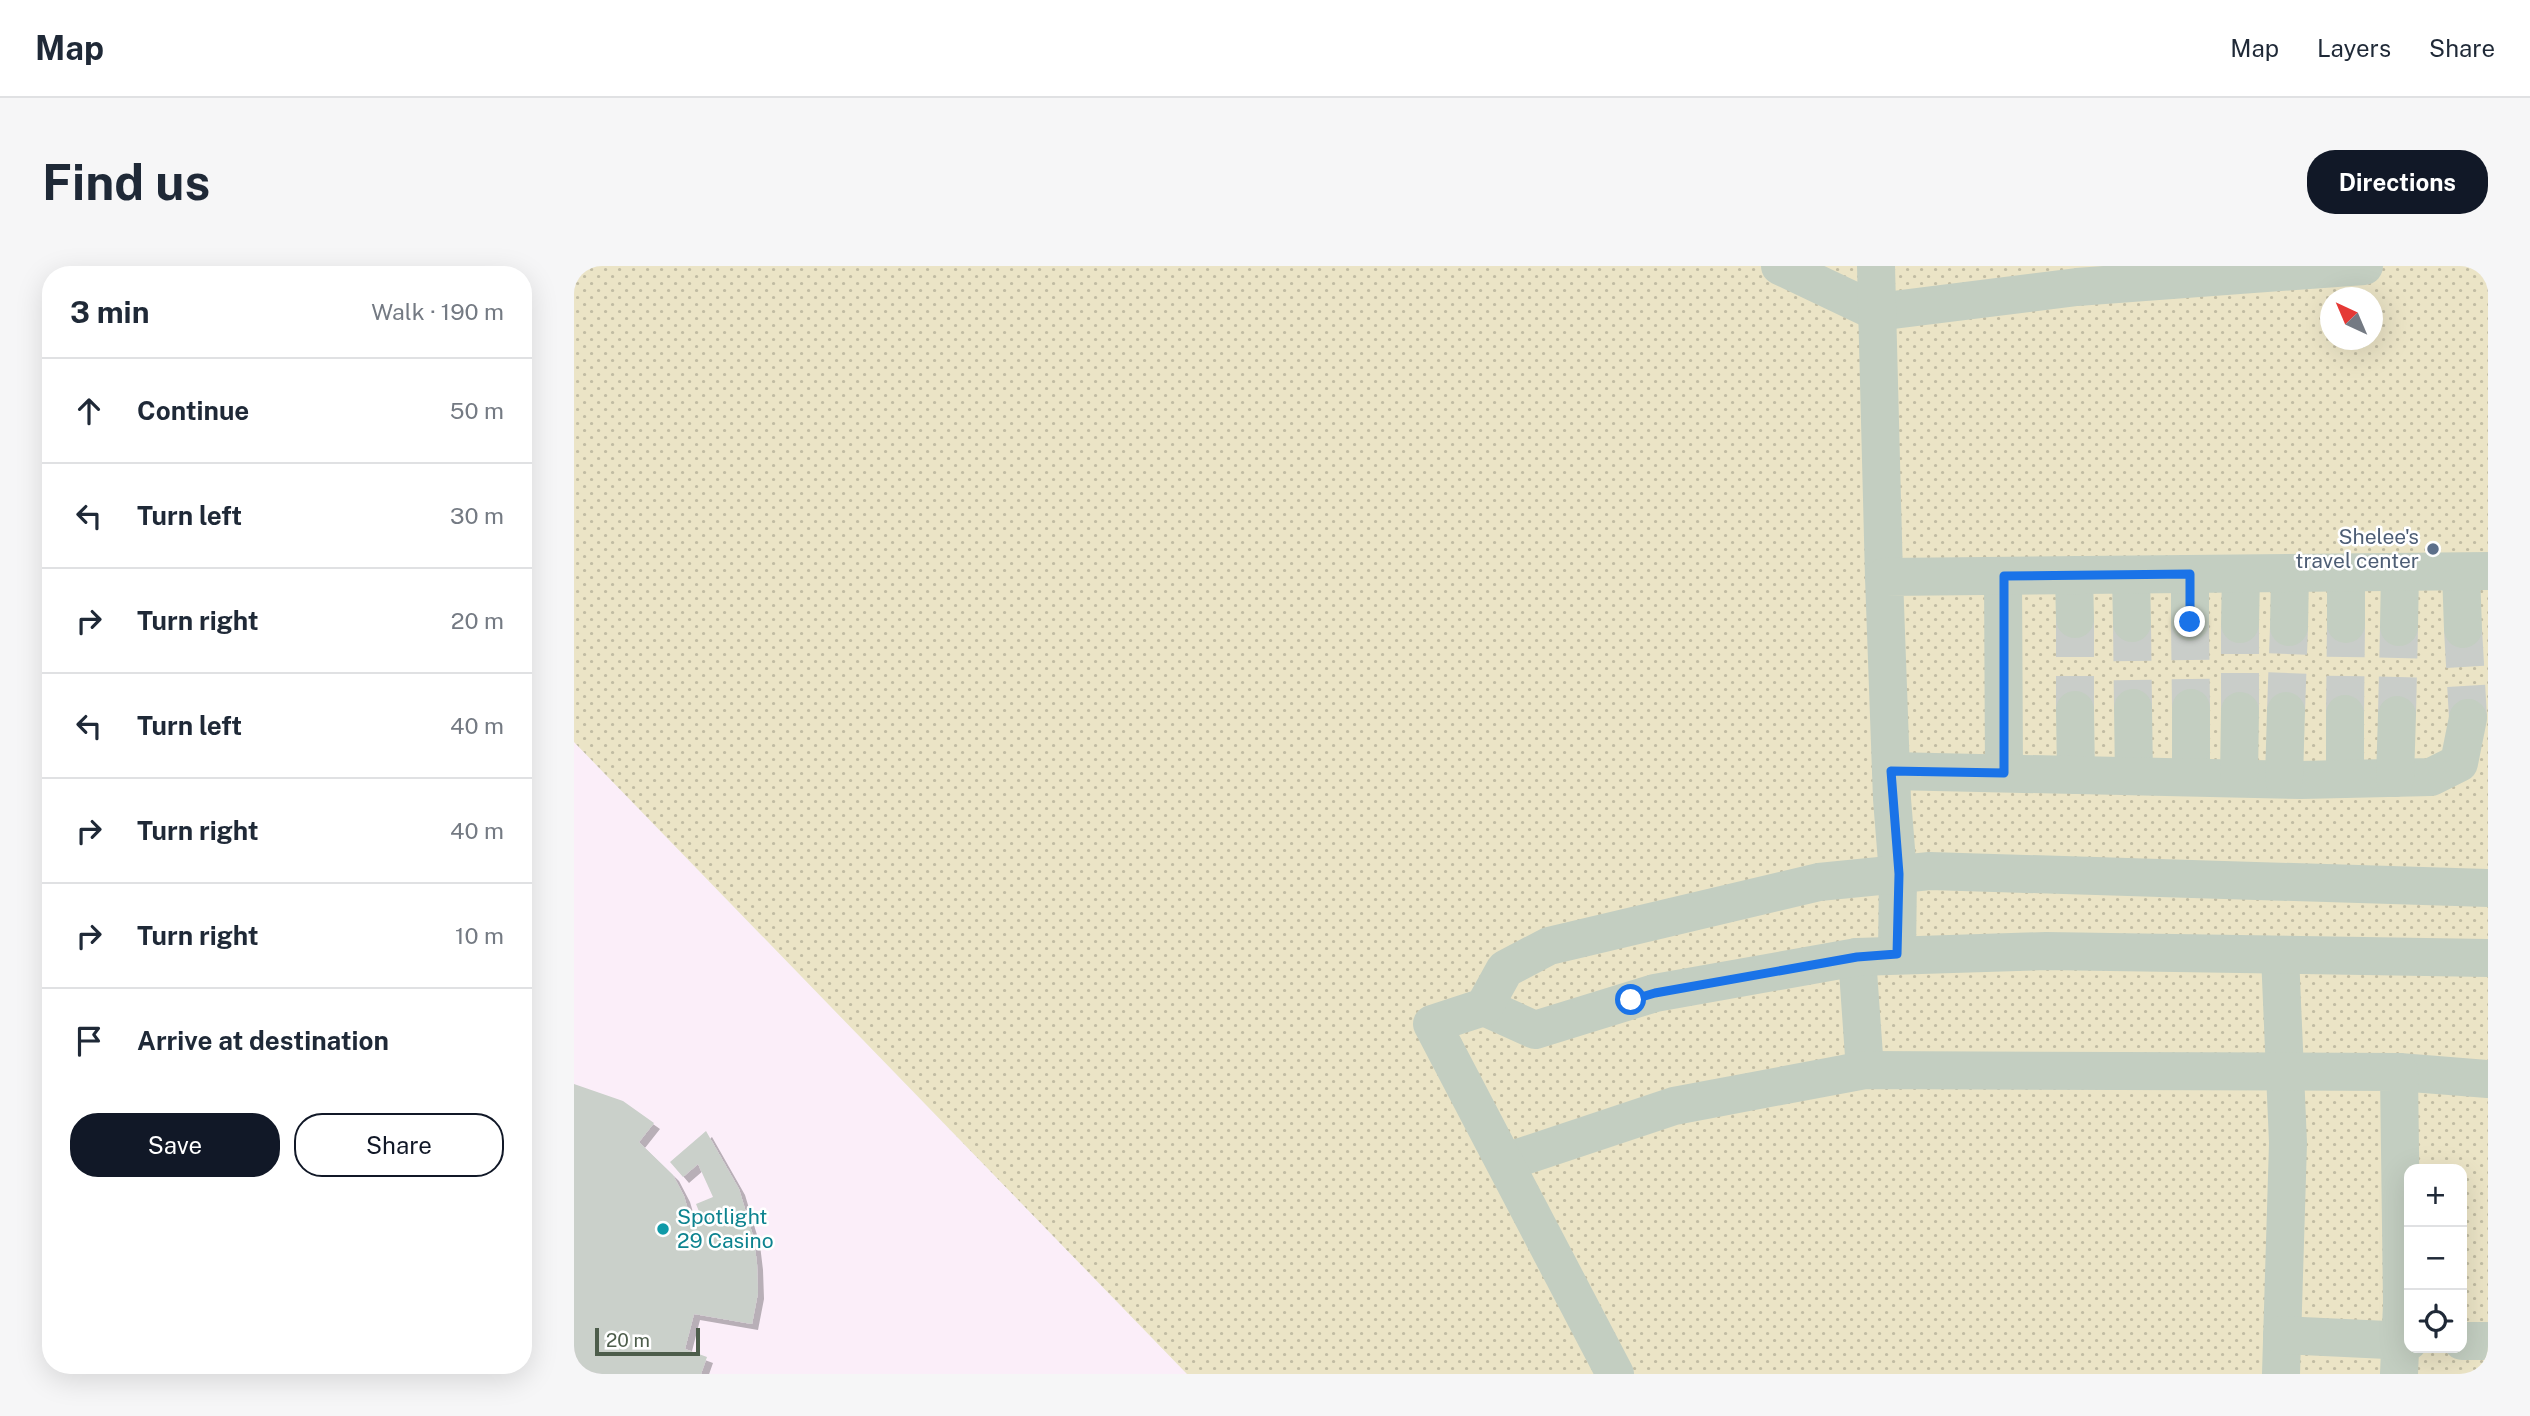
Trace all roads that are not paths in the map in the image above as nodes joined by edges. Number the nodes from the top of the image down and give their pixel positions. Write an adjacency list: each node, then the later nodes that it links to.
1 (1876, 266): 4 (lane)
2 (2364, 266): 4 (lane)
3 (1796, 271): 4 (lane)
4 (1877, 312): 14 (lane)
5 (2400, 572): 6 (lane); 8 (lane); 21 (lane)
6 (2474, 572): 22 (lane)
7 (2291, 573): 8 (lane); 10 (lane); 20 (lane)
8 (2346, 573): 19 (lane)
9 (2190, 574): 10 (lane); 12 (lane); 16 (lane)
10 (2241, 574): 18 (lane)
11 (2074, 575): 12 (lane); 13 (lane); 15 (lane)
12 (2131, 575): 17 (lane)
13 (2004, 576): 14 (lane); 32 (lane)
14 (1884, 577): 31 (lane)
15 (2075, 619)
16 (2190, 622)
17 (2132, 623)
18 (2240, 624)
19 (2346, 624)
20 (2289, 627)
21 (2399, 627)
22 (2463, 629)
23 (2133, 708): 34 (lane)
24 (2191, 708): 35 (lane)
25 (2075, 710): 33 (lane)
26 (2240, 711): 36 (lane)
27 (2286, 711): 38 (lane)
28 (2345, 714): 39 (lane)
29 (2397, 715): 37 (lane)
30 (2469, 718): 37 (lane)
31 (1891, 771): 32 (lane); 40 (lane)
32 (2004, 773): 33 (lane)
33 (2076, 775): 34 (lane)
34 (2134, 776): 35 (lane)
35 (2191, 777): 36 (lane)
36 (2239, 778): 38 (lane)
37 (2395, 778): 39 (lane)
38 (2284, 779): 39 (lane)
39 (2345, 779)
40 (1899, 874): 41 (lane); 42 (lane); 46 (lane)
41 (2488, 888)
42 (1897, 954): 43 (lane); 44 (lane)
43 (2280, 955): 45 (lane); 48 (lane)
44 (1857, 957): 46 (lane); 47 (lane)
45 (2488, 958)
46 (1484, 1007): 51 (lane)
47 (1865, 1070): 48 (lane); 51 (lane)
48 (2284, 1070): 49 (lane); 52 (lane)
49 (2399, 1072): 50 (lane); 55 (lane)
50 (2488, 1079)
51 (1506, 1162): 56 (lane)
52 (2282, 1335): 55 (lane); 57 (lane)
53 (2467, 1341): 54 (lane)
54 (2488, 1341)
55 (2403, 1352)
56 (1615, 1374)
57 (2281, 1374)

